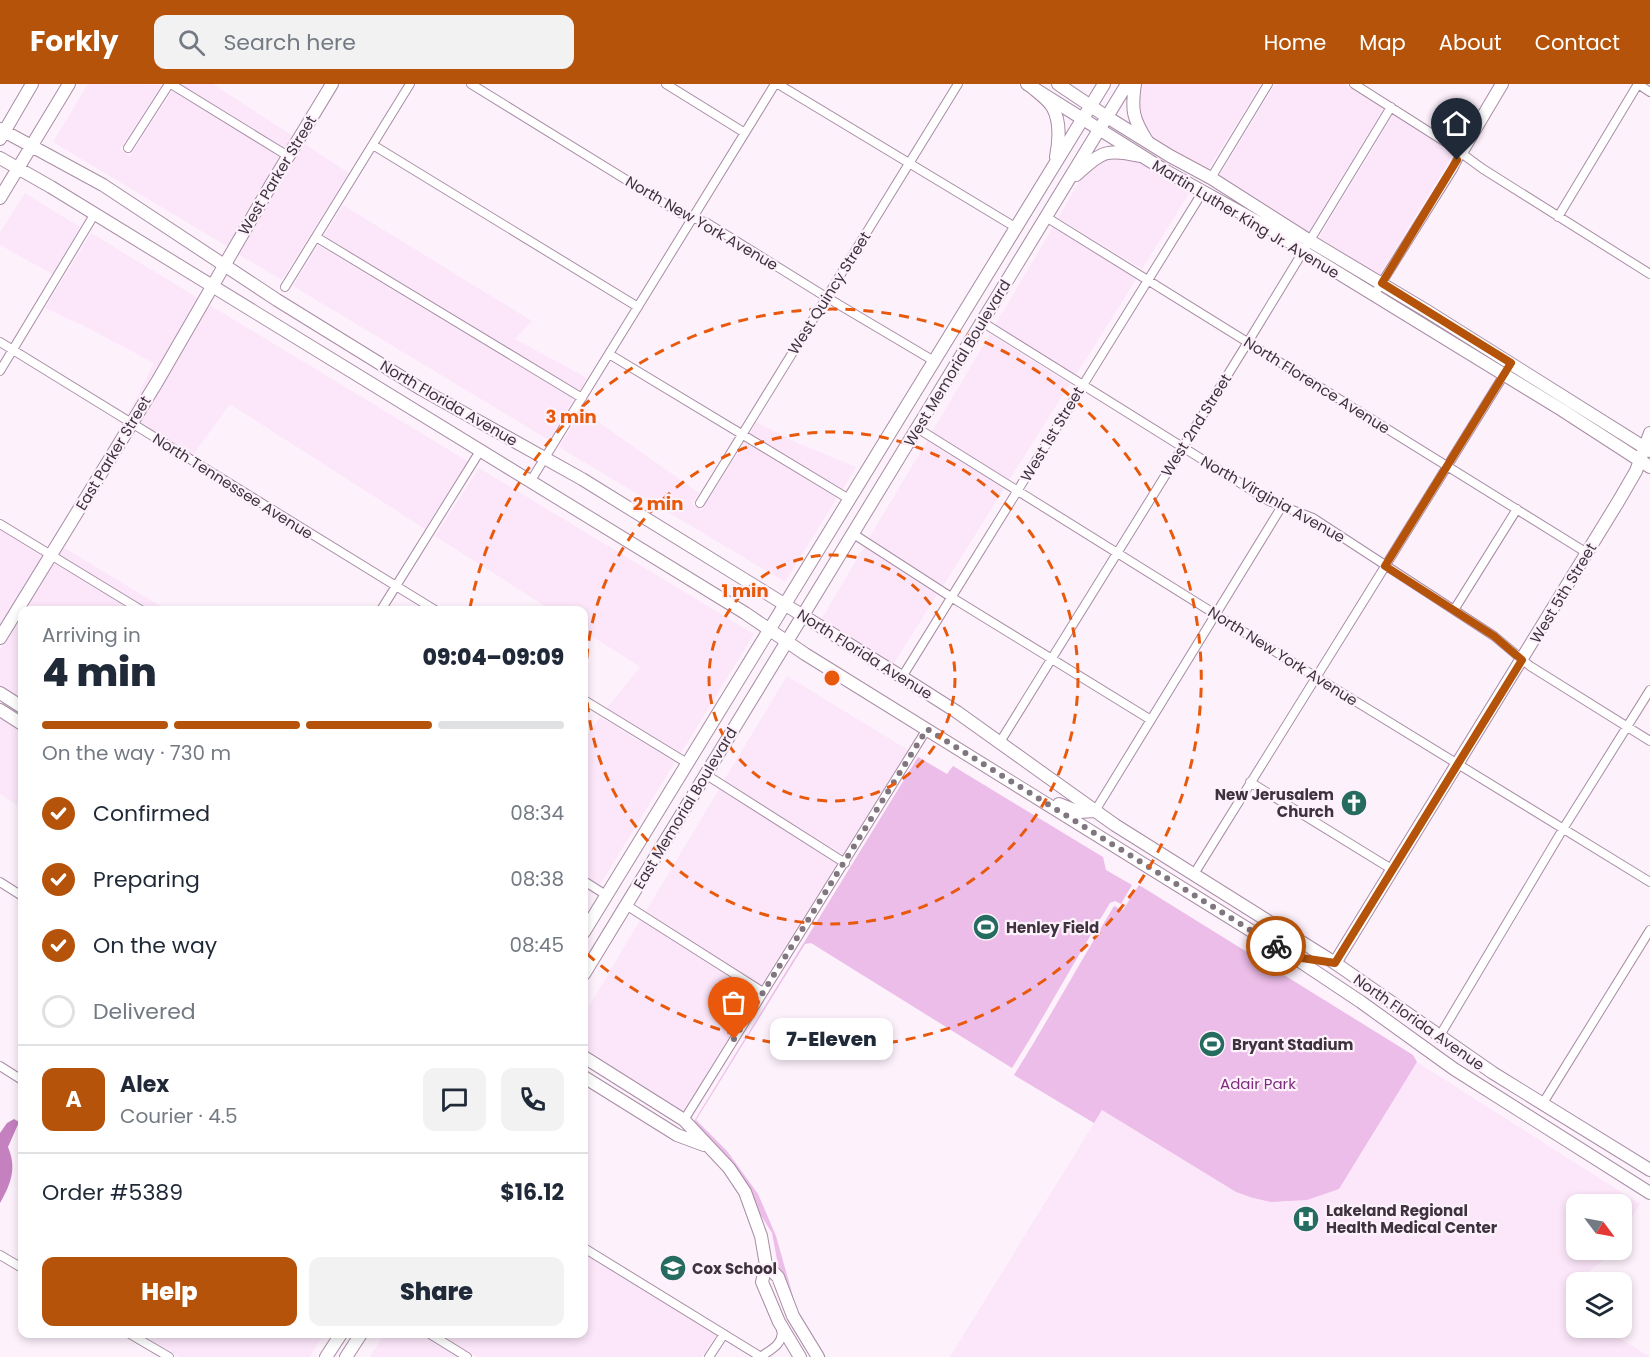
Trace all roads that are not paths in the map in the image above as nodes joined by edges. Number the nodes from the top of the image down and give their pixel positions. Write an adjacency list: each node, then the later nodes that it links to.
1 (32, 84): 25 (main road)
2 (69, 84): 28 (main road)
3 (170, 84): 30 (street); 32 (street)
4 (332, 84): 32 (main road, West Parker Street)
5 (410, 84): 29 (street)
6 (471, 84): 45 (street, North New York Avenue)
7 (666, 84): 26 (street)
8 (777, 84): 26 (street); 36 (street)
9 (958, 84): 36 (street, West Quincy Street)
10 (1059, 84): 20 (main road, Martin Luther King Jr. Avenue)
11 (1104, 84): 20 (main road, West Memorial Boulevard)
12 (1127, 84): 22 (main road, West Memorial Boulevard)
13 (1135, 84): 27 (main road)
14 (1268, 84): 38 (street)
15 (1354, 84): 21 (street)
16 (1502, 84): 31 (main road)
17 (1638, 84): 19 (street); 44 (street)
18 (1029, 86): 23 (main road, Martin Luther King Jr. Avenue); 35 (main road)
19 (1650, 92)
20 (1091, 105): 22 (main road, Martin Luther King Jr. Avenue); 23 (main road, West Memorial Boulevard)
21 (1391, 107): 31 (street); 48 (street, West 2nd Street)
22 (1107, 117): 24 (main road, West Memorial Boulevard); 27 (main road, Martin Luther King Jr. Avenue)
23 (1083, 118): 24 (main road, Martin Luther King Jr. Avenue); 35 (main road, West Memorial Boulevard)
24 (1099, 130): 33 (main road, Martin Luther King Jr. Avenue); 39 (main road, West Memorial Boulevard)
25 (1, 133): 28 (main road, North Florida Avenue)
26 (745, 133): 45 (street)
27 (1147, 141): 38 (main road, Martin Luther King Jr. Avenue)
28 (32, 145): 37 (main road); 49 (main road, North Florida Avenue)
29 (374, 145): 47 (street); 57 (street)
30 (128, 148)
31 (1461, 153): 44 (street); 52 (street)
32 (288, 156): 49 (main road, West Parker Street)
33 (1140, 156): 39 (main road); 40 (main road, Martin Luther King Jr. Avenue)
34 (0, 158): 37 (main road, North Florida Avenue)
35 (1056, 163): 46 (main road, West Memorial Boulevard)
36 (909, 164): 46 (street); 56 (street, West Quincy Street)
37 (18, 168): 41 (main road); 42 (main road, North Florida Avenue)
38 (1211, 178): 48 (main road, Martin Luther King Jr. Avenue)
39 (1068, 182): 43 (main road, West Memorial Boulevard)
40 (1202, 193): 48 (main road, Martin Luther King Jr. Avenue); 51 (street, West 1st Street)
41 (0, 198)
42 (94, 215): 54 (main road, North Florida Avenue); 61 (street)
43 (1046, 217): 51 (street, North Florence Avenue); 58 (main road, West Memorial Boulevard)
44 (1558, 217): 50 (street)
45 (693, 218): 56 (street, North New York Avenue); 57 (street)
46 (1015, 227): 63 (main road, West Memorial Boulevard)
47 (316, 237): 53 (street); 68 (street)
48 (1307, 246): 52 (main road, Martin Luther King Jr. Avenue); 55 (main road, Martin Luther King Jr. Avenue); 60 (street, West 2nd Street)
49 (224, 267): 54 (main road, East Parker Street); 76 (main road, North Florida Avenue)
50 (1650, 274)
51 (1148, 279): 60 (street, North Florence Avenue); 67 (street, West 1st Street)
52 (1382, 283): 55 (street); 64 (main road, Martin Luther King Jr. Avenue)
53 (285, 286)
54 (211, 287): 69 (main road, East Parker Street); 74 (main road, North Florida Avenue)
55 (1374, 295): 66 (main road, Martin Luther King Jr. Avenue)
56 (826, 297): 63 (street, North New York Avenue); 72 (street, West Quincy Street)
57 (638, 307): 62 (street)
58 (982, 322): 67 (street, North Virginia Avenue); 70 (main road, West Memorial Boulevard)
59 (0, 342): 61 (street, North Tennessee Avenue)
60 (1248, 342): 73 (street, West 2nd Street); 77 (street, North Florence Avenue)
61 (12, 349): 65 (street); 69 (street, North Tennessee Avenue)
62 (609, 354): 68 (street); 72 (street)
63 (934, 361): 80 (main road, West Memorial Boulevard)
64 (1511, 363): 66 (street); 75 (main road, Martin Luther King Jr. Avenue)
65 (0, 371)
66 (1504, 375): 75 (main road, Martin Luther King Jr. Avenue); 77 (street)
67 (1082, 385): 73 (street, North Virginia Avenue); 79 (street, West 1st Street)
68 (582, 398): 76 (street)
69 (132, 423): 88 (main road, East Parker Street); 90 (street, North Tennessee Avenue)
70 (917, 428): 79 (street, North New York Avenue); 85 (main road, West Memorial Boulevard)
71 (1650, 433): 75 (main road, West 5th Street)
72 (742, 434): 80 (street); 81 (street, West Quincy Street)
73 (1181, 447): 82 (street, North Virginia Avenue); 86 (street, West 2nd Street)
74 (480, 452): 78 (main road, North Florida Avenue); 90 (street)
75 (1646, 456): 87 (main road, West 5th Street)
76 (545, 458): 78 (street); 92 (main road, North Florida Avenue)
77 (1448, 466): 83 (street, North Florence Avenue); 89 (street)
78 (530, 482): 101 (main road, North Florida Avenue)
79 (1017, 491): 86 (street, North New York Avenue); 91 (street, West 1st Street)
80 (849, 499): 92 (main road, West Memorial Boulevard)
81 (700, 503)
82 (1282, 506): 89 (street, North Virginia Avenue); 100 (street)
83 (1517, 509): 87 (street, North Florence Avenue); 98 (street)
84 (0, 524): 88 (street)
85 (852, 533): 91 (street); 99 (main road, West Memorial Boulevard)
86 (1117, 553): 100 (street, North New York Avenue); 104 (street, West 2nd Street)
87 (1587, 553): 105 (main road, West 5th Street)
88 (51, 555): 93 (main road, East Parker Street); 94 (street)
89 (1385, 566): 98 (street, North Virginia Avenue); 107 (street)
90 (396, 586): 95 (street); 96 (street, North Tennessee Avenue)
91 (951, 597): 104 (street); 106 (street, West 1st Street)
92 (784, 604): 99 (main road, North Florida Avenue); 101 (main road, East Memorial Boulevard)
93 (20, 606)
94 (134, 606)
95 (384, 606)
96 (428, 606)
97 (18, 609): 102 (main road, East Parker Street)
98 (1454, 610): 105 (street, North Virginia Avenue)
99 (802, 615): 103 (main road, West Memorial Boulevard); 106 (main road, North Florida Avenue)
100 (1216, 615): 107 (street, North New York Avenue); 114 (street)
101 (769, 629): 103 (main road, North Florida Avenue); 120 (main road, East Memorial Boulevard)
102 (0, 638)
103 (786, 641): 113 (main road, North Florida Avenue); 122 (main road, East Memorial Boulevard)
104 (1052, 659): 114 (street); 119 (street, West 2nd Street)
105 (1522, 660): 116 (street, North Virginia Avenue); 121 (main road, West 5th Street)
106 (902, 677): 119 (main road, North Florida Avenue)
107 (1316, 677): 121 (street, North New York Avenue); 123 (street)
108 (1650, 690): 116 (street)
109 (0, 693): 111 (main road)
110 (588, 702): 120 (street)
111 (18, 704)
112 (0, 710): 115 (main road)
113 (897, 711): 117 (main road, North Florida Avenue); 124 (main road)
114 (1151, 720): 124 (street)
115 (18, 721)
116 (1627, 727): 118 (street, North Virginia Avenue); 125 (street)
117 (927, 729): 126 (street); 137 (main road, North Florida Avenue)
118 (1650, 741)
119 (1000, 742): 124 (main road, North Florida Avenue)
120 (687, 763): 133 (main road, East Memorial Boulevard)
121 (1457, 764): 125 (street, North New York Avenue); 127 (main road, West 5th Street)
122 (705, 774): 126 (street); 134 (main road, East Memorial Boulevard)
123 (1250, 782): 127 (street); 128 (street)
124 (1095, 811): 128 (main road, North Florida Avenue)
125 (1563, 829): 130 (street, North New York Avenue); 141 (street)
126 (845, 863): 140 (street)
127 (1393, 870): 138 (main road, West 5th Street)
128 (1194, 874): 138 (main road, North Florida Avenue)
129 (0, 882): 132 (street)
130 (1650, 882)
131 (588, 884): 133 (street)
132 (18, 893)
133 (606, 895): 135 (main road, East Memorial Boulevard)
134 (626, 905): 139 (main road, East Memorial Boulevard); 140 (street)
135 (588, 925)
136 (1650, 930): 146 (street)
137 (1295, 957): 138 (main road); 150 (main road, North Florida Avenue)
138 (1335, 963): 141 (main road, North Florida Avenue)
139 (588, 967)
140 (764, 992): 147 (street)
141 (1439, 1037): 146 (main road, North Florida Avenue)
142 (588, 1060): 147 (main road)
143 (0, 1066): 144 (street)
144 (18, 1077)
145 (588, 1079): 148 (main road)
146 (1543, 1103): 149 (main road, North Florida Avenue)
147 (684, 1120): 148 (main road)
148 (708, 1146): 153 (main road)
149 (1650, 1169)
150 (1650, 1193)
151 (588, 1250): 156 (street)
152 (0, 1255): 154 (street)
153 (766, 1265): 155 (main road); 168 (main road)
154 (18, 1266)
155 (779, 1322): 166 (street); 167 (main road)
156 (724, 1334): 165 (street); 166 (street)
157 (137, 1338): 161 (street)
158 (338, 1338): 162 (main road)
159 (358, 1338): 163 (main road)
160 (436, 1338): 164 (street)
161 (169, 1357)
162 (326, 1357)
163 (346, 1357)
164 (467, 1357)
165 (710, 1357)
166 (760, 1357)
167 (800, 1357)
168 (818, 1357)

